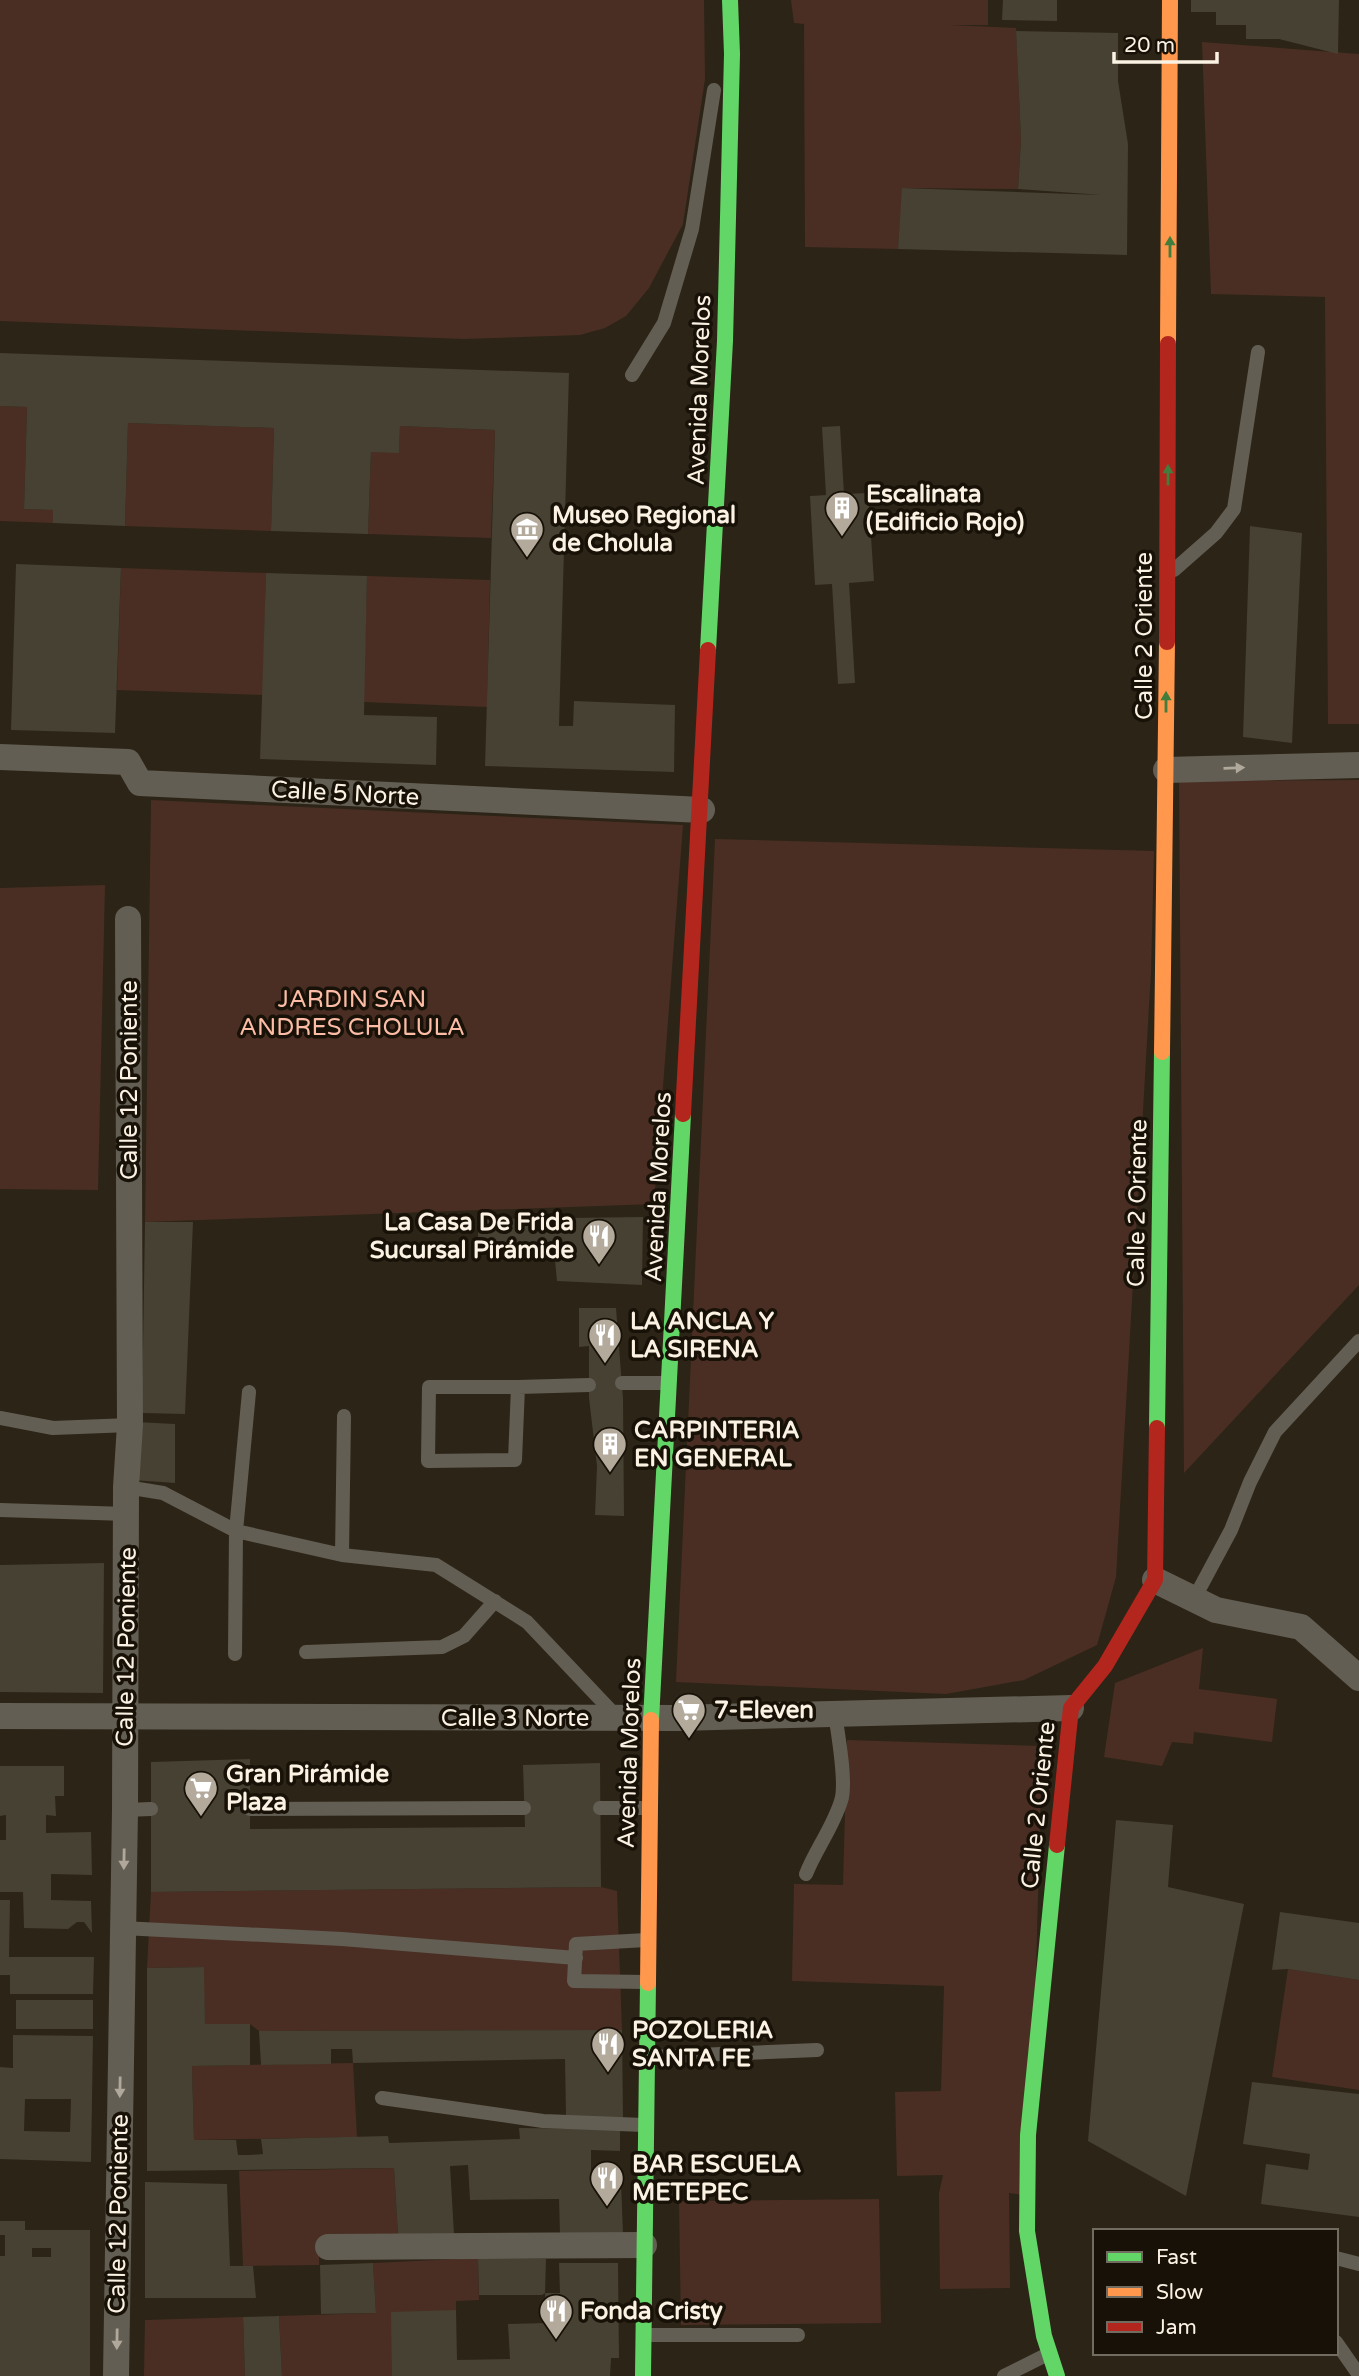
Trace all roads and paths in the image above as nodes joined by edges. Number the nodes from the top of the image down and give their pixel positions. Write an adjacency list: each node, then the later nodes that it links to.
1 (729, 0): 4 (lane); 9 (main road, Avenida Morelos)
2 (1170, 0): 5 (main road, Calle 2 Oriente, one-way to 2)
3 (1258, 352): 5 (lane)
4 (632, 375)
5 (1167, 576): 8 (main road, Calle 2 Oriente, one-way to 5)
6 (0, 757): 9 (street, Calle 5 Norte)
7 (1359, 765): 8 (street, one-way to 7)
8 (1166, 770): 25 (main road, Calle 2 Oriente)
9 (702, 810): 13 (main road, Avenida Morelos)
10 (128, 919): 19 (street, Calle 12 Poniente)
11 (1359, 1341): 26 (lane)
12 (622, 1383): 13 (lane)
13 (670, 1383): 36 (main road, Avenida Morelos)
14 (589, 1385): 15 (lane)
15 (518, 1387): 15 (lane)
16 (249, 1392): 23 (lane)
17 (344, 1416): 24 (lane)
18 (0, 1418): 19 (lane)
19 (130, 1425): 20 (street, Calle 12 Poniente)
20 (127, 1487): 22 (street, Calle 12 Poniente); 23 (lane)
21 (0, 1510): 22 (lane)
22 (127, 1514): 34 (street, Calle 12 Poniente)
23 (236, 1531): 24 (lane); 29 (lane)
24 (342, 1555): 27 (lane)
25 (1155, 1580): 26 (street); 31 (main road, Calle 2 Oriente)
26 (1194, 1599): 30 (street)
27 (495, 1601): 28 (lane); 35 (lane)
28 (306, 1652)
29 (235, 1654)
30 (1359, 1678)
31 (1071, 1708): 32 (street, Calle 3 Norte); 59 (main road, Calle 2 Oriente)
32 (835, 1714): 36 (street, Calle 3 Norte); 43 (lane)
33 (0, 1716): 34 (street, Calle 3 Norte)
34 (125, 1718): 35 (street, Calle 3 Norte); 42 (street, Calle 12 Poniente)
35 (618, 1718): 36 (street, Calle 3 Norte)
36 (651, 1718): 39 (main road, Avenida Morelos)
37 (524, 1808): 41 (lane)
38 (600, 1808): 39 (lane)
39 (650, 1808): 45 (main road, Avenida Morelos)
40 (151, 1809): 42 (lane)
41 (250, 1809)
42 (125, 1810): 44 (street, Calle 12 Poniente, one-way to 44)
43 (806, 1874)
44 (122, 1928): 46 (lane); 61 (street, Calle 12 Poniente, one-way to 61)
45 (648, 1940): 46 (lane); 47 (main road, Avenida Morelos)
46 (576, 1958): 47 (lane)
47 (648, 1982): 49 (main road, Avenida Morelos)
48 (817, 2050): 49 (lane)
49 (647, 2057): 51 (main road, Avenida Morelos)
50 (382, 2098): 51 (lane)
51 (645, 2125): 52 (main road, Avenida Morelos)
52 (644, 2245): 53 (street); 56 (main road, Avenida Morelos)
53 (328, 2247)
54 (1338, 2259): 55 (lane)
55 (1359, 2264)
56 (644, 2335): 57 (lane); 62 (main road, Avenida Morelos)
57 (797, 2335)
58 (1338, 2345): 60 (lane)
59 (1050, 2353): 63 (lane); 64 (main road, Calle 2 Oriente)
60 (1359, 2375)
61 (116, 2376)
62 (643, 2376)
63 (1004, 2376)
64 (1057, 2376)

